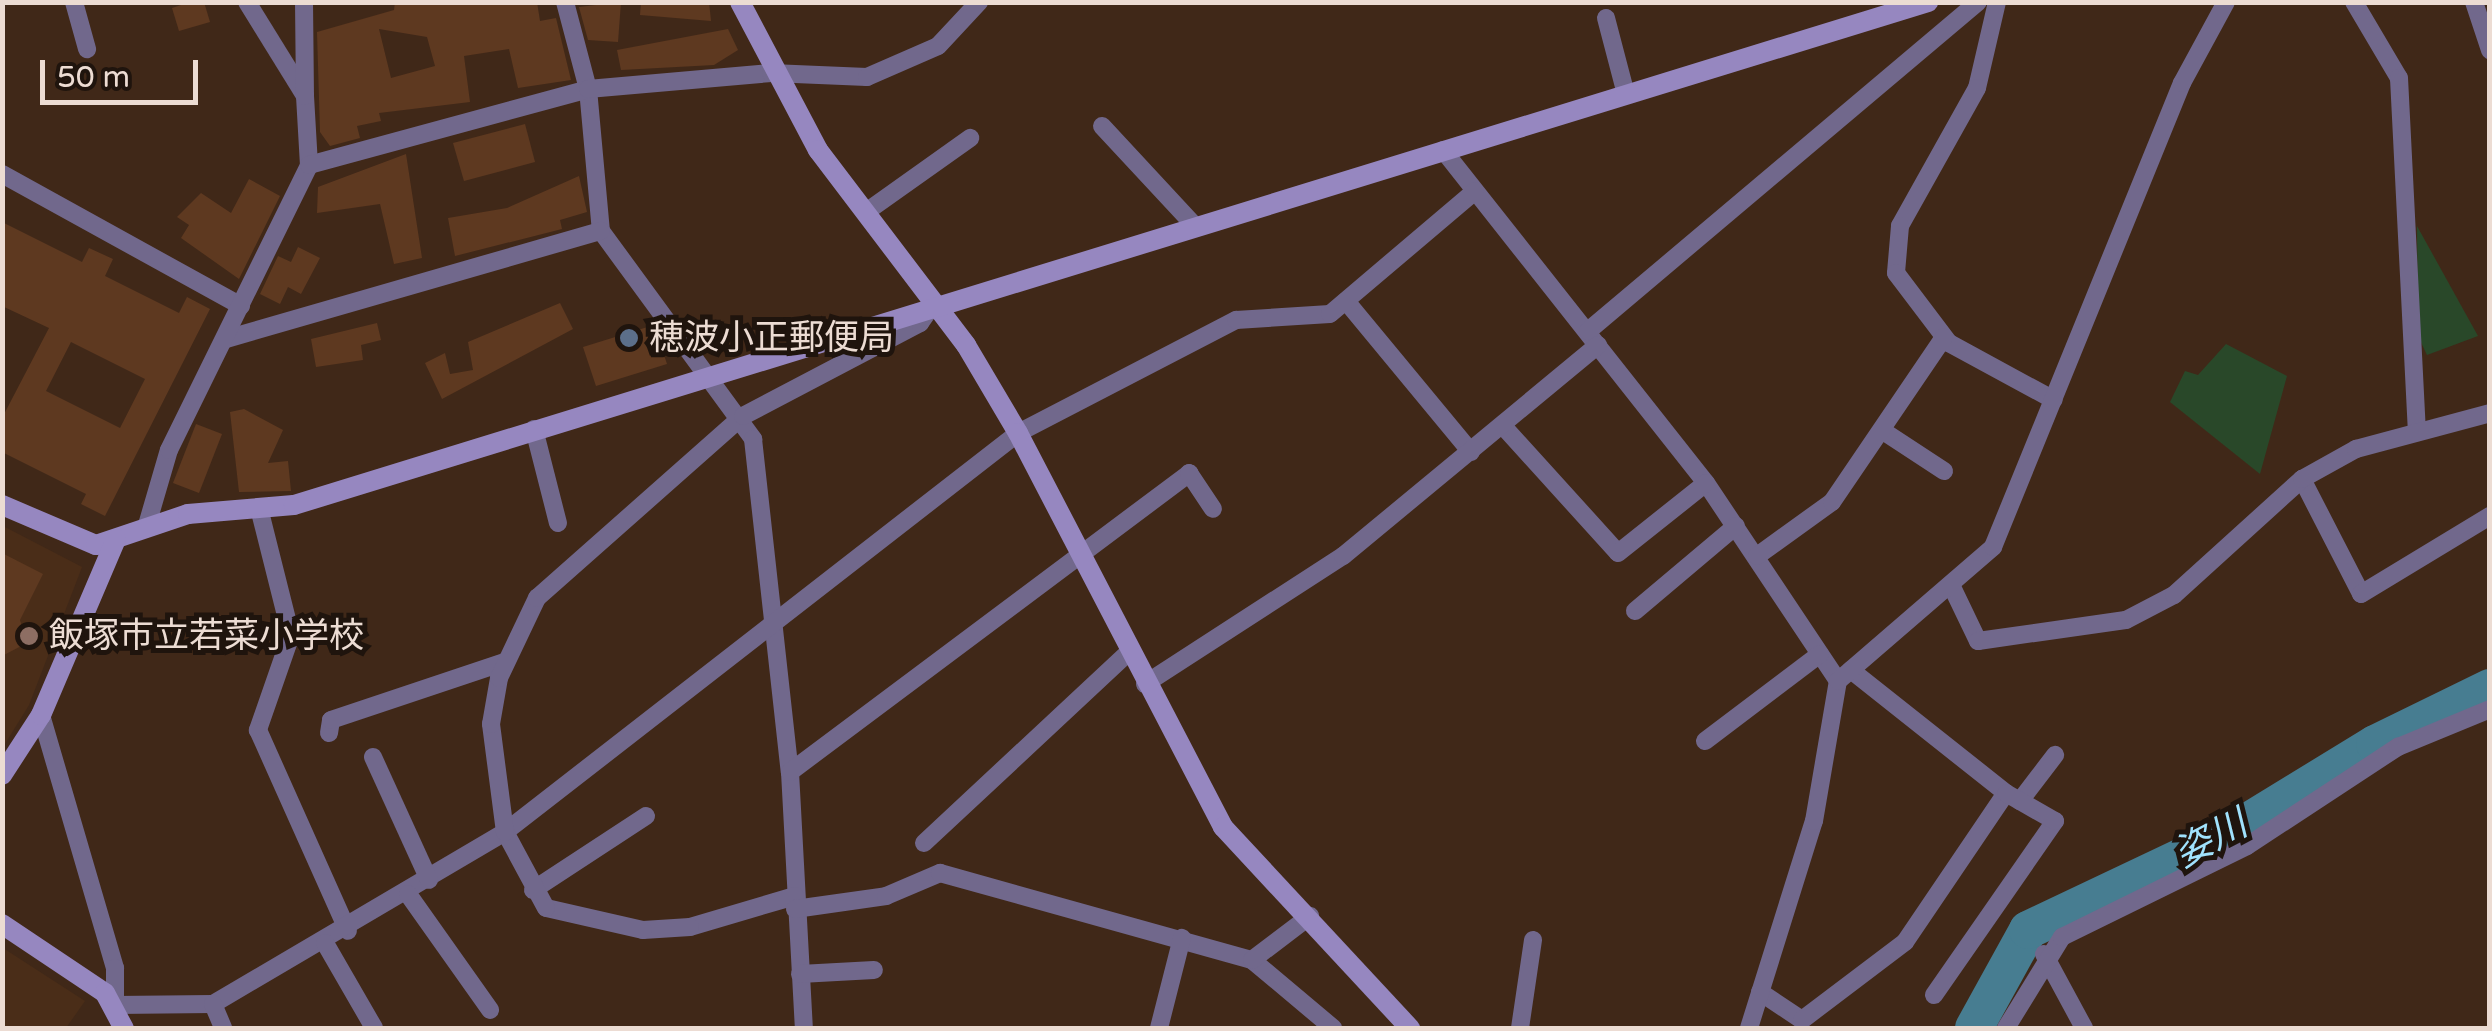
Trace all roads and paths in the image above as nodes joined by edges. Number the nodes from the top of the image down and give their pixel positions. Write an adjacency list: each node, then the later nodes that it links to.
1 (74, 2): 14 (street)
2 (247, 2): 19 (street)
3 (304, 2): 19 (street)
4 (565, 2): 17 (street)
5 (740, 2): 16 (street)
6 (979, 2): 16 (street)
7 (1928, 2): 18 (street)
8 (1978, 2): 33 (street)
9 (1996, 2): 32 (street)
10 (2226, 2): 36 (street)
11 (2354, 2): 42 (street)
12 (2474, 2): 15 (street)
13 (1606, 18): 18 (street)
14 (87, 49)
15 (2490, 50)
16 (772, 73): 17 (street); 26 (street)
17 (588, 89): 23 (street); 28 (street)
18 (1626, 94): 22 (street)
19 (305, 96): 23 (street)
20 (1102, 126): 27 (street)
21 (970, 138): 26 (street)
22 (1443, 150): 25 (street); 27 (street)
23 (308, 165): 31 (street)
24 (2, 174): 31 (street)
25 (1476, 191): 30 (street); 33 (street)
26 (866, 212): 29 (street)
27 (1196, 228): 29 (street)
28 (601, 230): 34 (street); 35 (street)
29 (935, 301): 35 (street); 38 (street); 43 (street)
30 (1346, 301): 43 (street); 44 (street)
31 (241, 306): 34 (street)
32 (1944, 337): 36 (street); 41 (street)
33 (1593, 338): 39 (street); 47 (street)
34 (226, 339): 53 (street)
35 (704, 374): 38 (street); 40 (street)
36 (2054, 400): 58 (street)
37 (2490, 413): 42 (street)
38 (743, 416): 60 (street); 63 (street)
39 (1503, 426): 44 (street); 47 (street)
40 (534, 429): 49 (street); 52 (street)
41 (1882, 431): 45 (street); 57 (street)
42 (2417, 432): 46 (street)
43 (1018, 433): 56 (street); 60 (street)
44 (1471, 452): 65 (street)
45 (1944, 471)
46 (2302, 479): 51 (street); 58 (street)
47 (1706, 483): 54 (street)
48 (2, 505): 55 (street)
49 (259, 508): 53 (street); 84 (street)
50 (1213, 509): 56 (street)
51 (2490, 516)
52 (558, 523)
53 (147, 525): 55 (street)
54 (1736, 526): 57 (street); 59 (street)
55 (116, 538): 67 (street)
56 (1077, 550): 61 (street); 72 (street)
57 (1757, 556): 62 (street)
58 (1952, 587): 64 (street)
59 (1635, 611)
60 (774, 628): 72 (street); 76 (street)
61 (1129, 652): 65 (street); 77 (street)
62 (1820, 654): 64 (street); 69 (street)
63 (504, 662): 68 (street); 76 (street)
64 (1844, 676): 74 (street); 92 (street)
65 (1145, 684): 82 (street)
66 (2490, 709): 88 (street)
67 (41, 715): 73 (street); 95 (street)
68 (329, 733)
69 (1706, 741)
70 (2054, 754): 74 (street)
71 (373, 757): 78 (street)
72 (790, 772): 81 (street)
73 (2, 775)
74 (2013, 797): 92 (street); 93 (street)
75 (646, 816): 79 (street)
76 (505, 832): 78 (street); 79 (street)
77 (924, 843)
78 (430, 880): 80 (street)
79 (534, 890): 81 (street)
80 (408, 894): 84 (street); 96 (street)
81 (795, 903): 85 (street); 91 (street)
82 (1310, 916): 89 (street); 103 (street)
83 (2, 924): 95 (street)
84 (348, 931): 87 (street)
85 (1182, 938): 89 (street); 101 (street)
86 (1532, 940): 104 (street)
87 (325, 944): 94 (street); 99 (street)
88 (2044, 954): 106 (street); 107 (street)
89 (1252, 960): 102 (street)
90 (874, 970): 91 (street)
91 (800, 974): 100 (street)
92 (1760, 992): 105 (street)
93 (1934, 995)
94 (213, 1004): 95 (street); 98 (street)
95 (115, 1005): 97 (street)
96 (490, 1010)
97 (124, 1028)
98 (224, 1028)
99 (374, 1028)
100 (804, 1028)
101 (1158, 1028)
102 (1332, 1028)
103 (1410, 1028)
104 (1520, 1028)
105 (1749, 1028)
106 (2006, 1028)
107 (2084, 1028)

